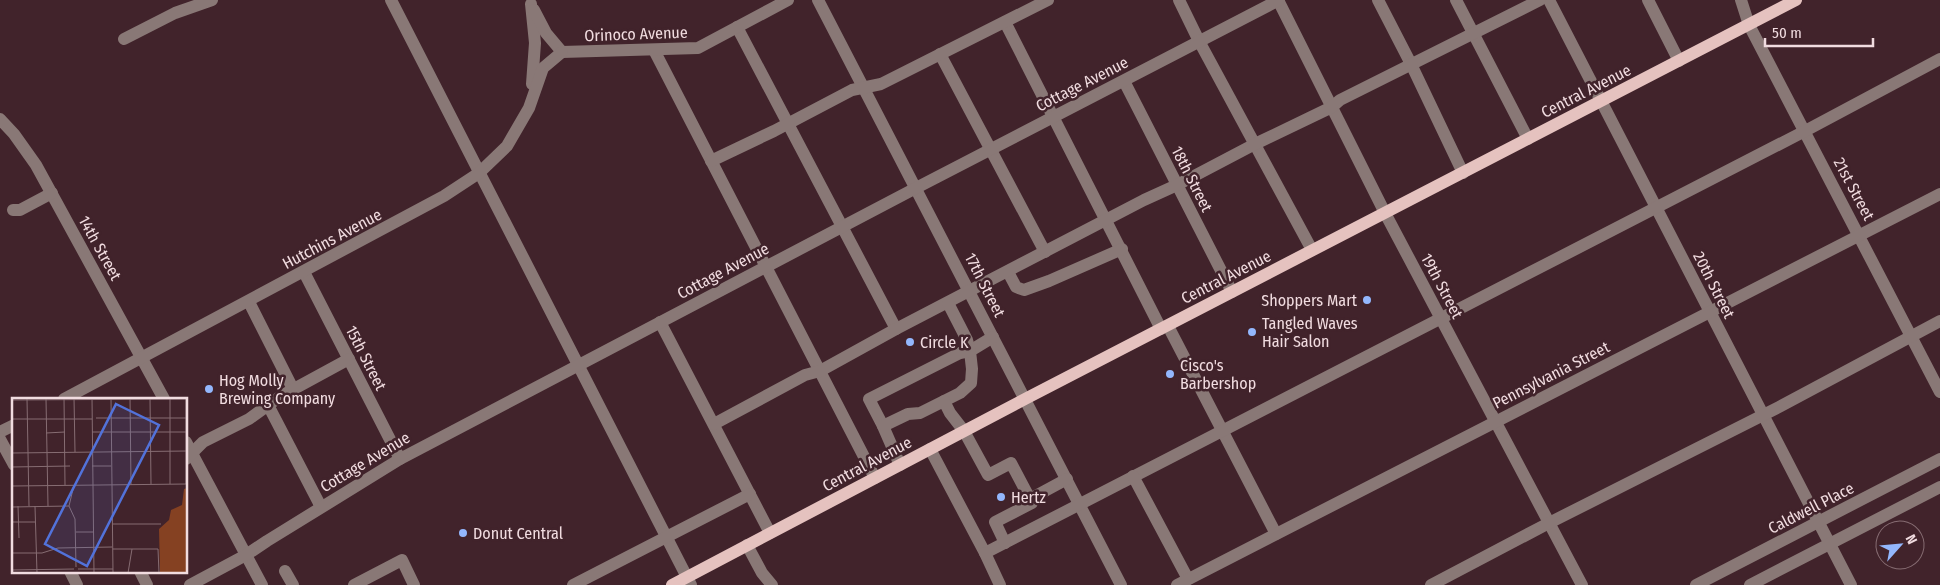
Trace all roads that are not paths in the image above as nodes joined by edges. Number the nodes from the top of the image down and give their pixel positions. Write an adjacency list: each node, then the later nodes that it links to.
1 (212, 0): 20 (street)
2 (391, 0): 41 (street)
3 (788, 0): 18 (street, Orinoco Avenue)
4 (818, 0): 29 (street, 17th Street)
5 (1048, 0): 16 (street)
6 (1179, 0): 21 (street)
7 (1278, 0): 21 (street, Cottage Avenue); 31 (street, 19th Street)
8 (1378, 0): 27 (street)
9 (1456, 0): 19 (street)
10 (1540, 0): 19 (street)
11 (1549, 0): 30 (street, 20th Street)
12 (1648, 0): 26 (street)
13 (1741, 0): 17 (street, 21st Street)
14 (1796, 0): 17 (main road, Central Avenue)
15 (530, 2): 23 (street); 32 (street)
16 (1005, 22): 24 (street); 33 (street)
17 (1749, 25): 26 (main road, Central Avenue); 36 (street, 21st Street)
18 (738, 27): 22 (street, Orinoco Avenue); 35 (street)
19 (1473, 34): 27 (street); 37 (street)
20 (124, 39)
21 (1200, 41): 28 (street, Cottage Avenue); 38 (street)
22 (654, 50): 23 (street, Orinoco Avenue); 40 (street)
23 (562, 52): 32 (street, Hutchins Avenue)
24 (940, 54): 29 (street); 39 (street)
25 (1940, 59): 36 (street)
26 (1679, 61): 30 (main road, Central Avenue)
27 (1411, 64): 31 (street); 42 (street)
28 (1124, 81): 33 (street, Cottage Avenue); 43 (street, 18th Street)
29 (864, 88): 35 (street); 44 (street, 17th Street)
30 (1600, 102): 37 (main road, Central Avenue); 47 (street, 20th Street)
31 (1332, 107): 38 (street); 49 (street, 19th Street)
32 (529, 108): 41 (street, Hutchins Avenue)
33 (1053, 117): 39 (street, Cottage Avenue); 50 (street)
34 (0, 119): 45 (street, 14th Street)
35 (787, 124): 40 (street); 51 (street)
36 (1805, 131): 47 (street); 52 (street, 21st Street)
37 (1528, 139): 42 (main road, Central Avenue)
38 (1255, 144): 43 (street); 54 (street)
39 (991, 149): 44 (street, Cottage Avenue); 55 (street)
40 (710, 162): 56 (street)
41 (479, 173): 57 (street, Hutchins Avenue); 74 (street)
42 (1463, 173): 49 (main road, Central Avenue)
43 (1177, 185): 50 (street); 60 (street, 18th Street)
44 (916, 188): 51 (street, Cottage Avenue); 59 (street, 17th Street)
45 (52, 193): 48 (street); 72 (street, 14th Street)
46 (1940, 194): 52 (street, Pennsylvania Street)
47 (1655, 207): 63 (street, 20th Street); 64 (street)
48 (13, 210)
49 (1385, 213): 54 (main road, Central Avenue); 64 (street, 19th Street)
50 (1107, 220): 53 (street); 55 (street)
51 (842, 227): 56 (street, Cottage Avenue); 68 (street)
52 (1860, 235): 63 (street, Pennsylvania Street); 69 (street, 21st Street)
53 (1122, 250): 58 (street); 67 (street)
54 (1312, 250): 60 (main road, Central Avenue)
55 (1045, 252): 58 (street)
56 (766, 267): 66 (street, Cottage Avenue); 75 (street)
57 (304, 272): 61 (street, Hutchins Avenue); 73 (street, 15th Street)
58 (1008, 272): 59 (street)
59 (970, 292): 62 (street); 70 (street, 17th Street)
60 (1232, 292): 67 (main road, Central Avenue)
61 (249, 302): 72 (street, Hutchins Avenue); 76 (street)
62 (948, 303): 68 (street); 71 (street)
63 (1710, 313): 83 (street, 20th Street); 84 (street, Pennsylvania Street)
64 (1441, 318): 84 (street, 19th Street); 89 (street)
65 (1940, 321): 69 (street)
66 (660, 322): 74 (street, Cottage Avenue); 85 (street)
67 (1164, 327): 80 (main road, Central Avenue); 89 (street)
68 (896, 329): 75 (street)
69 (1911, 336): 77 (street, 21st Street); 83 (street)
70 (993, 338): 71 (street); 80 (street, 17th Street)
71 (970, 351): 81 (street); 87 (street)
72 (142, 358): 78 (street, Hutchins Avenue); 79 (street, 14th Street)
73 (349, 359): 76 (street); 94 (street, 15th Street)
74 (579, 365): 94 (street, Cottage Avenue); 110 (street)
75 (820, 372): 85 (street); 99 (street)
76 (293, 389): 82 (street)
77 (1940, 392)
78 (66, 398)
79 (163, 398)
80 (1025, 399): 88 (main road, Central Avenue); 100 (street, 17th Street)
81 (944, 401): 87 (street); 88 (street)
82 (268, 405): 93 (street); 105 (street)
83 (1763, 415): 106 (street); 107 (street, 20th Street)
84 (1496, 422): 106 (street, 19th Street); 109 (street, Pennsylvania Street)
85 (714, 424): 102 (street)
86 (12, 426): 90 (street)
87 (882, 426): 97 (street)
88 (964, 431): 92 (main road, Central Avenue); 103 (street)
89 (1221, 431): 98 (street); 109 (street)
90 (0, 432)
91 (0, 439): 96 (street)
92 (930, 449): 97 (main road, Central Avenue); 114 (street)
93 (188, 451): 115 (street)
94 (400, 459): 105 (street, Cottage Avenue)
95 (1940, 459): 107 (street, Caldwell Place)
96 (12, 461)
97 (900, 465): 99 (main road, Central Avenue)
98 (1133, 476): 104 (street); 120 (street)
99 (875, 478): 108 (main road, Central Avenue)
100 (1066, 480): 103 (street); 104 (street, 17th Street)
101 (1940, 487): 112 (street)
102 (750, 494): 108 (street); 110 (street)
103 (1030, 499): 111 (street)
104 (1079, 504): 111 (street); 132 (street, 17th Street)
105 (321, 507): 115 (street, Cottage Avenue)
106 (1549, 522): 133 (street); 134 (street, 19th Street)
107 (1818, 522): 112 (street, 20th Street); 135 (street, Caldwell Place)
108 (770, 533): 113 (main road, Central Avenue)
109 (1276, 534): 120 (street, Pennsylvania Street)
110 (667, 537): 119 (street); 128 (street)
111 (1005, 542): 114 (street)
112 (1830, 544): 136 (street); 137 (street, 20th Street)
113 (747, 545): 119 (main road, Central Avenue); 130 (street)
114 (984, 553): 131 (street)
115 (246, 555): 123 (street, Cottage Avenue); 124 (street)
116 (285, 571): 125 (street)
117 (70, 572): 121 (street)
118 (140, 572): 122 (street)
119 (689, 581): 129 (main road, Central Avenue)
120 (1183, 582)
121 (77, 585)
122 (147, 585)
123 (190, 585)
124 (262, 585)
125 (293, 585)
126 (354, 585): 127 (street)
127 (414, 585)
128 (572, 585)
129 (672, 585)
130 (772, 585)
131 (1000, 585)
132 (1121, 585)
133 (1430, 585)
134 (1582, 585)
135 (1696, 585)
136 (1750, 585)
137 (1851, 585)

